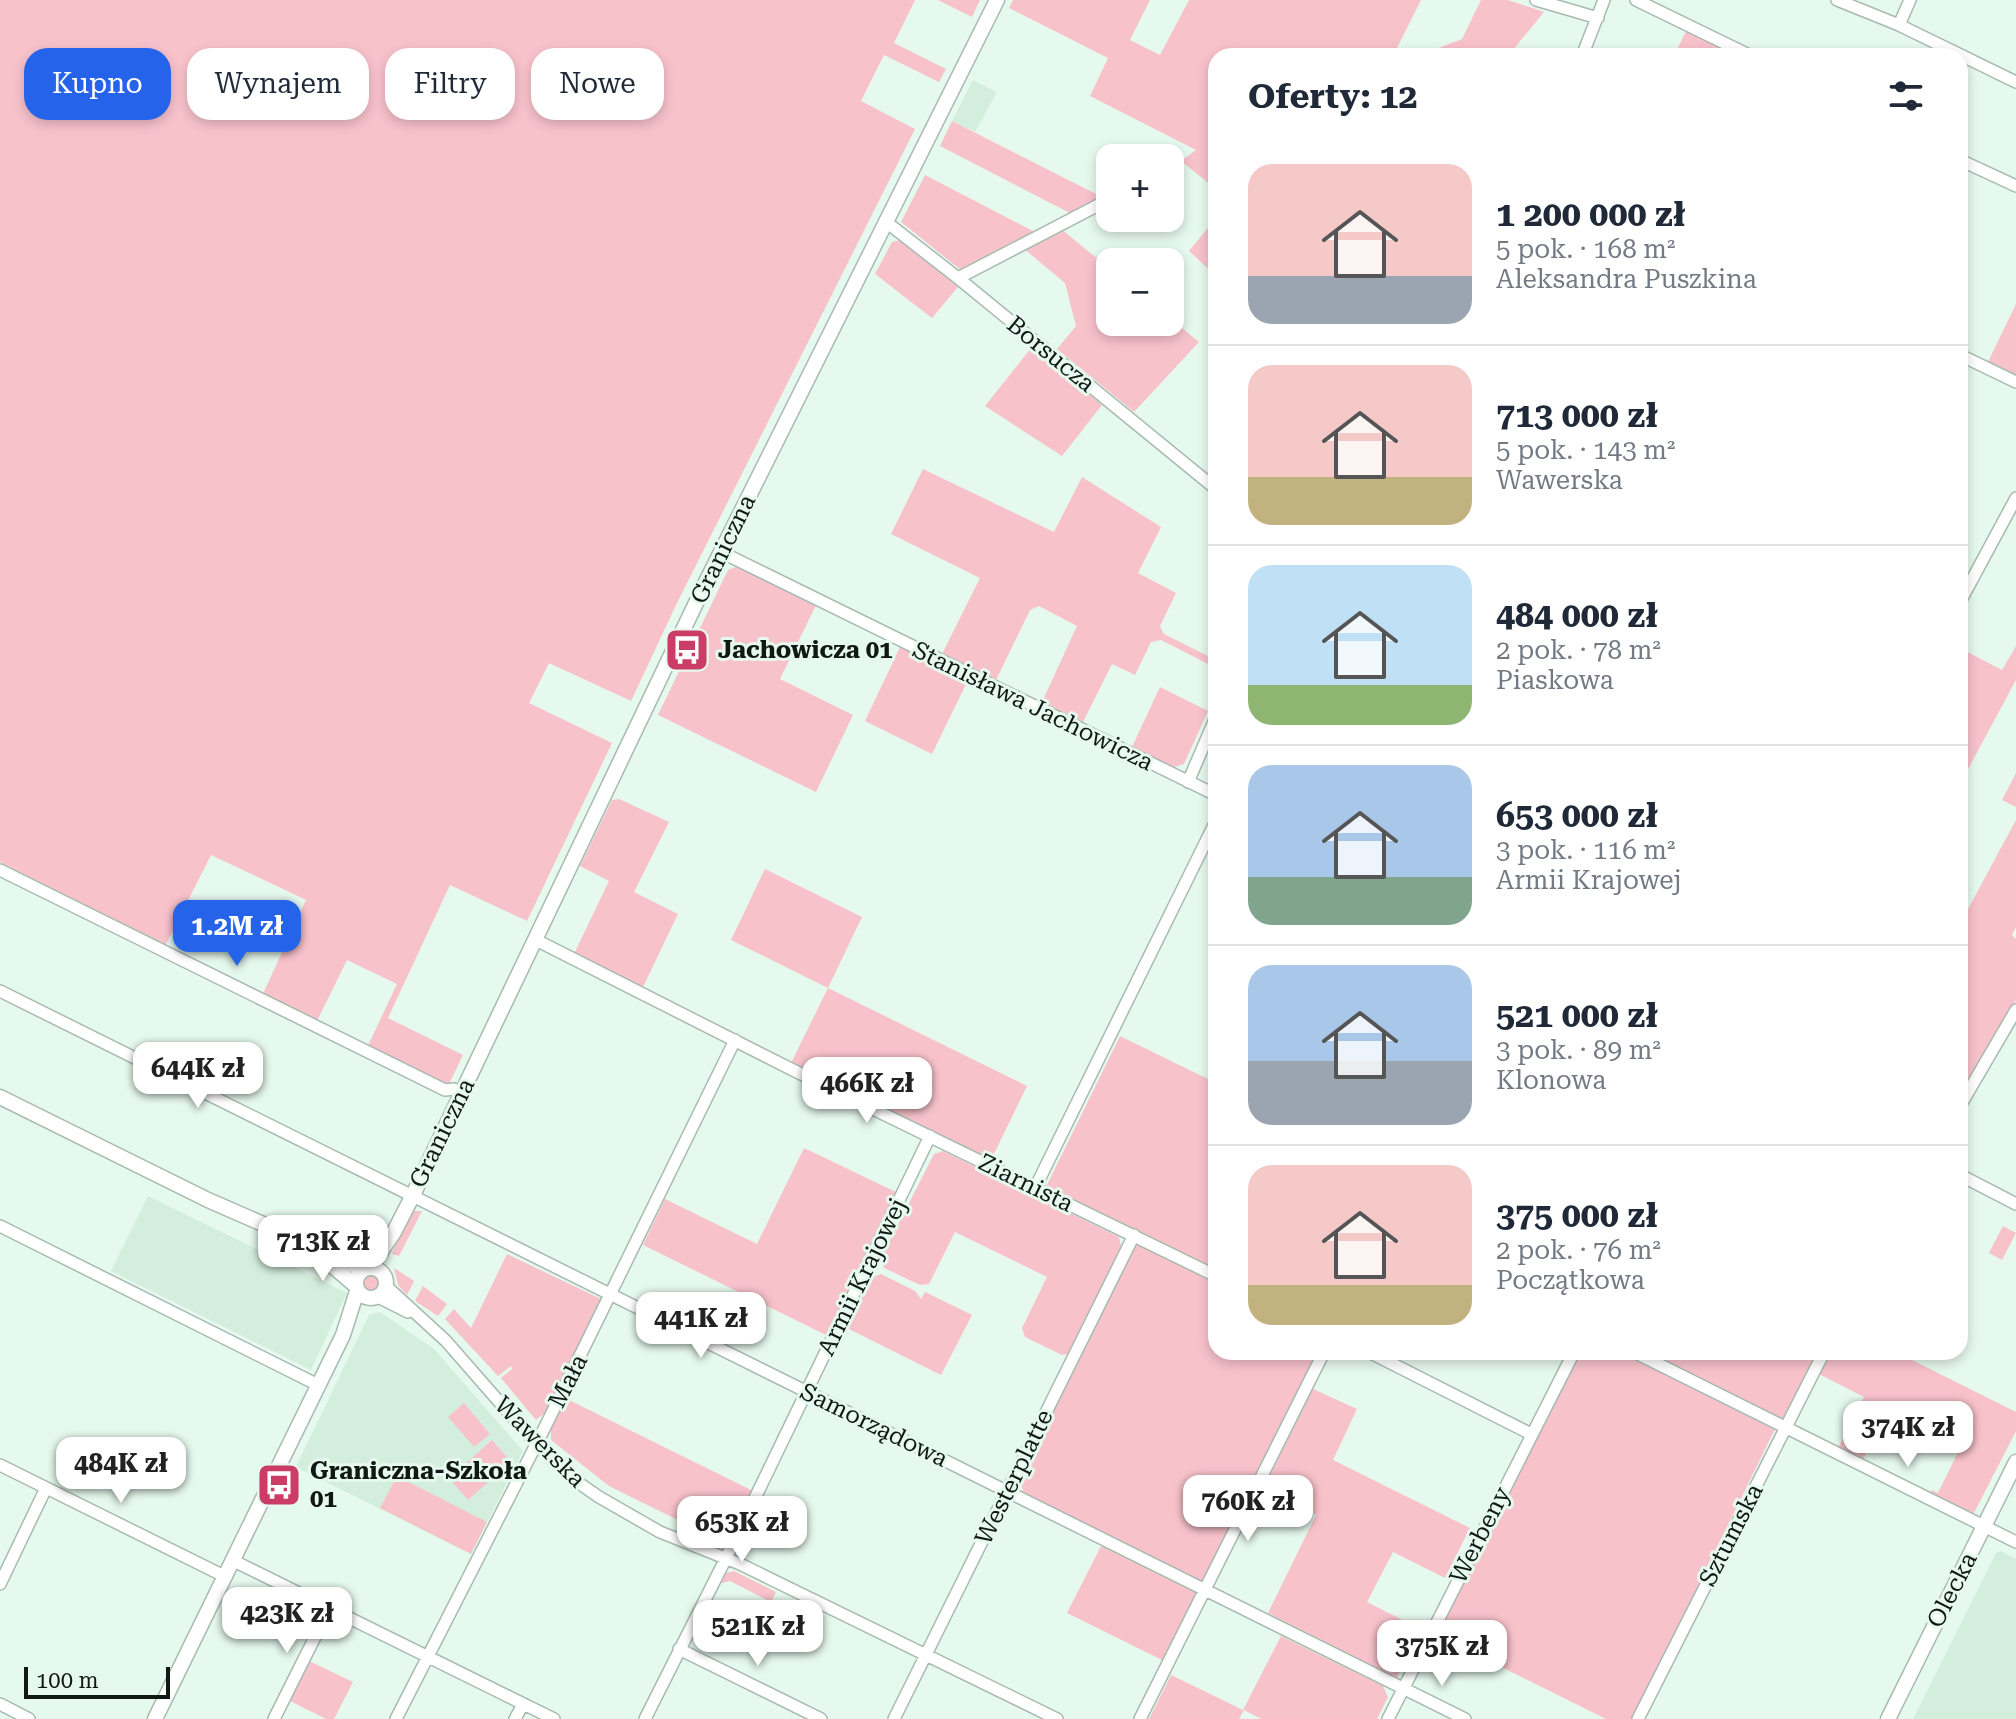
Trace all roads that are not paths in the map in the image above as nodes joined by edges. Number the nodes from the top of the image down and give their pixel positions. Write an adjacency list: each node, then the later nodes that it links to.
1 (997, 0): 17 (street, Graniczna)
2 (1536, 0): 7 (street)
3 (1604, 0): 7 (street)
4 (1636, 0): 10 (street)
5 (1837, 0): 8 (street)
6 (1910, 0): 8 (street)
7 (1598, 18): 9 (street)
8 (1899, 25): 11 (street)
9 (1585, 48)
10 (1735, 48)
11 (1946, 48)
12 (1968, 59): 13 (street)
13 (2016, 82)
14 (1968, 164): 15 (street)
15 (2016, 186)
16 (1096, 206): 18 (street)
17 (885, 221): 18 (street, Borsucza); 23 (street, Graniczna)
18 (958, 278): 21 (street, Borsucza)
19 (1968, 359): 20 (street)
20 (2016, 382)
21 (1208, 482)
22 (2016, 498): 24 (street)
23 (721, 552): 26 (street, Stanisława Jachowicza); 30 (street, Graniczna)
24 (1968, 587)
25 (1208, 736): 26 (street)
26 (1188, 782): 27 (street, Stanisława Jachowicza)
27 (1208, 791)
28 (1208, 837): 39 (street)
29 (0, 870): 35 (street)
30 (536, 940): 33 (street, Ziarnista); 35 (street, Graniczna)
31 (0, 991): 40 (street, Samorządowa)
32 (2016, 1010): 34 (street)
33 (735, 1040): 37 (street, Ziarnista); 46 (street, Mała)
34 (1968, 1092)
35 (461, 1093): 40 (street, Graniczna)
36 (0, 1097): 45 (street, Wawerska)
37 (930, 1136): 39 (street, Ziarnista); 53 (street, Armii Krajowej)
38 (1968, 1179): 41 (street)
39 (1035, 1188): 43 (street, Ziarnista)
40 (412, 1197): 45 (street, Graniczna); 46 (street, Samorządowa)
41 (2016, 1204)
42 (0, 1226): 52 (street)
43 (1134, 1235): 44 (street, Ziarnista); 60 (street, Westerplatte)
44 (1208, 1272)
45 (371, 1283): 52 (street, Graniczna); 56 (street, Wawerska)
46 (610, 1296): 53 (street, Samorządowa); 56 (street, Mała)
47 (1320, 1360): 67 (street)
48 (1385, 1360): 55 (street)
49 (1570, 1360): 55 (street, Werbeny)
50 (1651, 1360): 54 (street)
51 (1820, 1360): 54 (street, Sztumska)
52 (318, 1385): 64 (street, Graniczna)
53 (806, 1392): 60 (street, Samorządowa); 63 (street, Armii Krajowej)
54 (1785, 1428): 61 (street); 88 (street, Sztumska)
55 (1531, 1434): 72 (street, Werbeny)
56 (536, 1444): 63 (street, Wawerska); 70 (street, Mała)
57 (2016, 1462): 61 (street, Olecka)
58 (0, 1465): 59 (street)
59 (46, 1488): 65 (street); 66 (street)
60 (1008, 1491): 67 (street, Samorządowa); 71 (street, Westerplatte)
61 (1984, 1526): 62 (street); 89 (street, Olecka)
62 (2016, 1542)
63 (726, 1558): 69 (street, Armii Krajowej); 71 (street, Wawerska)
64 (234, 1561): 65 (street, Graniczna); 68 (street)
65 (226, 1577): 76 (street, Graniczna)
66 (0, 1584)
67 (1205, 1590): 72 (street, Samorządowa); 85 (street)
68 (330, 1607): 70 (street); 77 (street)
69 (679, 1649): 81 (street, Armii Krajowej); 82 (street)
70 (428, 1655): 74 (street); 78 (street, Mała)
71 (927, 1655): 83 (street, Westerplatte); 84 (street, Wawerska)
72 (1404, 1689): 86 (street, Werbeny); 87 (street, Samorządowa)
73 (0, 1704): 75 (street)
74 (523, 1704): 79 (street); 80 (street)
75 (29, 1719)
76 (155, 1719)
77 (274, 1719)
78 (396, 1719)
79 (515, 1719)
80 (554, 1719)
81 (645, 1719)
82 (821, 1719)
83 (894, 1719)
84 (1057, 1719)
85 (1140, 1719)
86 (1388, 1719)
87 (1465, 1719)
88 (1638, 1719)
89 (1888, 1719)

